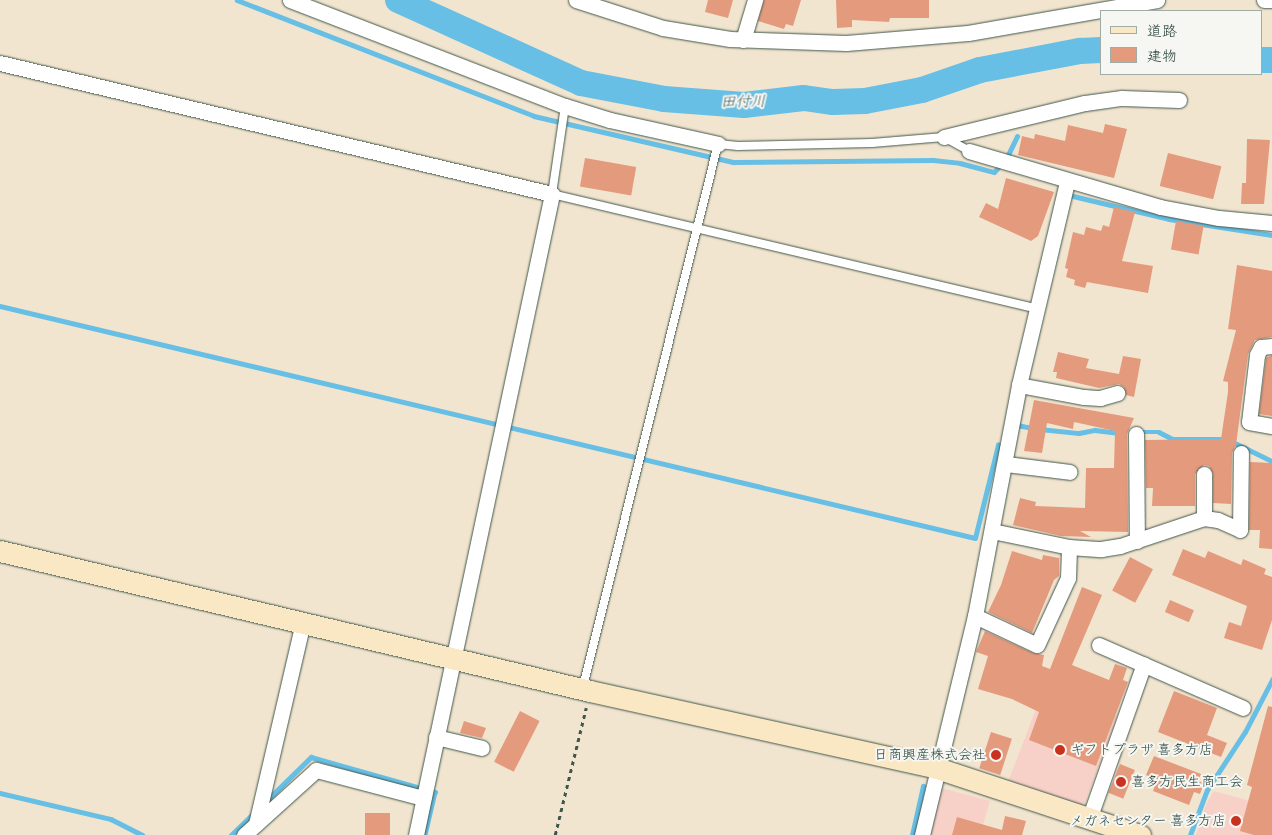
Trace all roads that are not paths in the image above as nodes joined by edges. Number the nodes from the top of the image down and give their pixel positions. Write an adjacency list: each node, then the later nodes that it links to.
1 (290, 0): 10 (street)
2 (576, 0): 7 (street)
3 (755, 0): 7 (street)
4 (1152, 0): 7 (street)
5 (1264, 0): 6 (street)
6 (1272, 0)
7 (743, 40)
8 (0, 63): 15 (street)
9 (1179, 100): 11 (street)
10 (565, 106): 12 (street); 15 (lane)
11 (944, 137): 12 (lane); 13 (lane)
12 (718, 144): 17 (lane)
13 (969, 151): 14 (street)
14 (1067, 182): 16 (street); 18 (street)
15 (552, 194): 17 (lane); 36 (street)
16 (1272, 224)
17 (696, 226): 18 (lane); 38 (lane)
18 (1036, 308): 20 (street)
19 (1272, 346): 22 (street)
20 (1019, 385): 21 (street); 25 (street)
21 (1117, 393)
22 (1272, 426)
23 (1136, 434): 30 (street)
24 (1241, 453): 28 (street)
25 (1006, 464): 26 (street); 29 (street)
26 (1070, 472)
27 (1204, 474): 28 (street)
28 (1204, 518): 30 (street)
29 (992, 531): 31 (street); 33 (street)
30 (1137, 540): 31 (street)
31 (1069, 546): 33 (street)
32 (0, 551): 34 (street)
33 (975, 616): 42 (street)
34 (303, 622): 36 (street); 45 (street)
35 (1099, 646): 37 (street)
36 (453, 659): 38 (street); 40 (street)
37 (1144, 664): 39 (street); 44 (street)
38 (586, 690): 42 (street)
39 (1243, 708)
40 (436, 737): 41 (street); 43 (street)
41 (482, 748)
42 (936, 768): 44 (street); 48 (street)
43 (423, 798): 45 (street); 47 (street)
44 (1089, 818): 49 (street)
45 (256, 824): 46 (street)
46 (244, 835)
47 (416, 835)
48 (922, 835)
49 (1140, 835)

